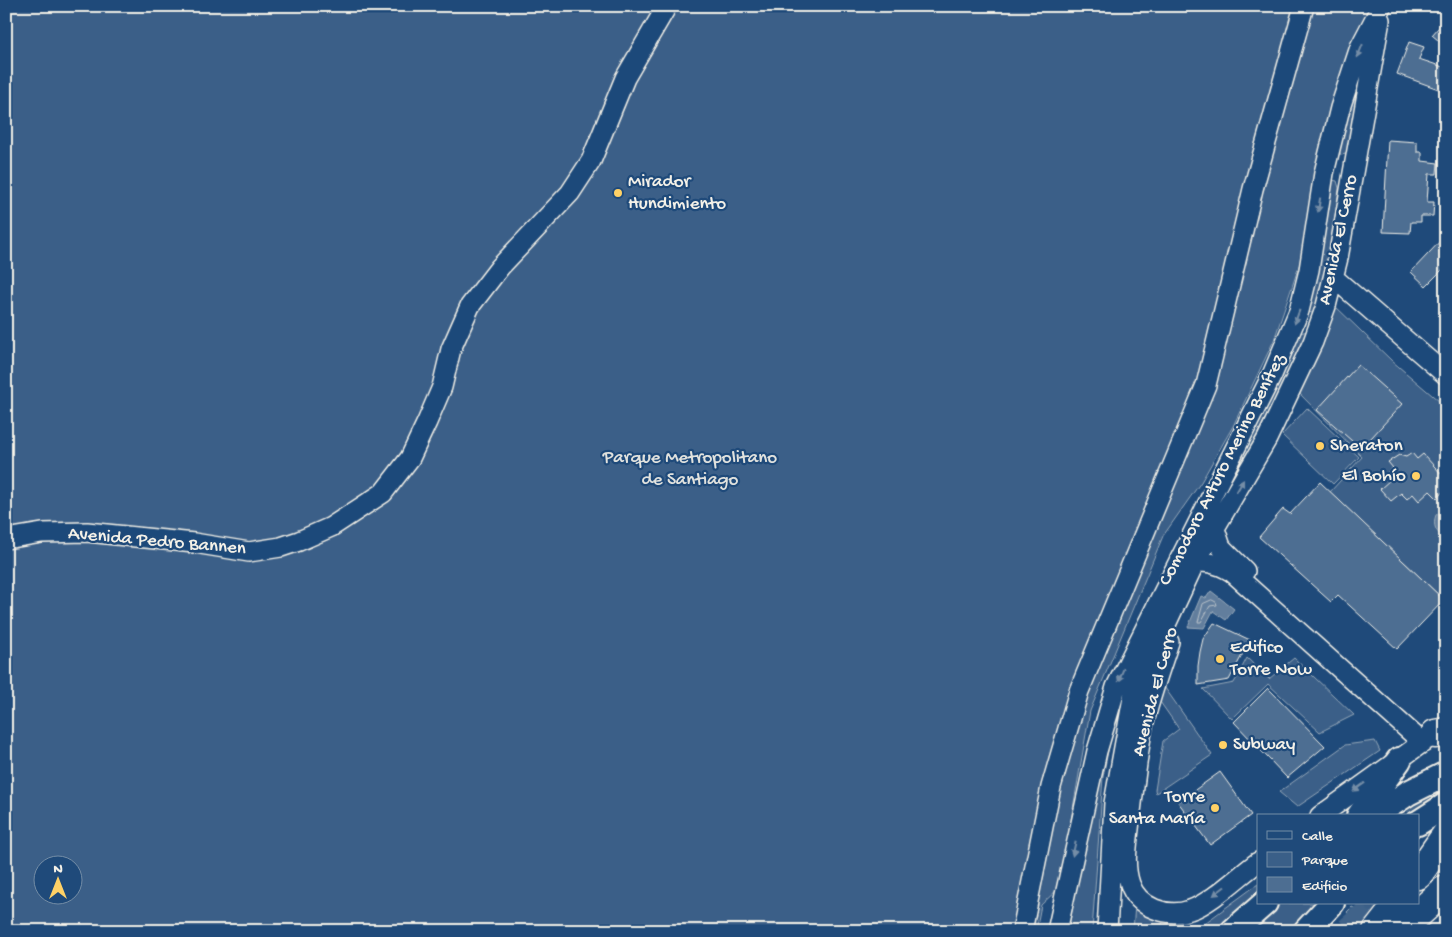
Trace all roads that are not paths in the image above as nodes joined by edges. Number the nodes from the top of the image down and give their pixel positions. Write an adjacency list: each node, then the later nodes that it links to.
1 (667, 6): 11 (street, Avenida Pedro Bannen)
2 (1304, 6): 33 (street)
3 (1381, 7): 4 (street, Comodoro Arturo Merino Benítez, one-way to 4); 5 (street, Avenida El Cerro)
4 (1332, 140): 5 (street); 6 (street, Comodoro Arturo Merino Benítez)
5 (1359, 143): 7 (street, Avenida El Cerro)
6 (1324, 173): 7 (street); 13 (street, Comodoro Arturo Merino Benítez, one-way to 13)
7 (1350, 184): 8 (street, Avenida El Cerro)
8 (1334, 278): 9 (street); 10 (street, Avenida El Cerro, one-way to 8)
9 (1446, 375)
10 (1215, 529): 12 (street, Avenida El Cerro); 17 (street)
11 (6, 539)
12 (1196, 562): 13 (street); 14 (street, Avenida El Cerro); 17 (street)
13 (1174, 568): 15 (street, Comodoro Arturo Merino Benítez)
14 (1182, 590): 16 (street, Avenida El Cerro); 27 (street, Avenida El Cerro, one-way to 14)
15 (1158, 600): 16 (street, Avenida El Cerro); 34 (street, Comodoro Arturo Merino Benítez, one-way to 34)
16 (1134, 693): 35 (street, Avenida El Cerro)
17 (1381, 705): 18 (street)
18 (1437, 734): 19 (street)
19 (1399, 760): 22 (street, one-way to 22); 23 (main road)
20 (1446, 774): 24 (main road)
21 (1446, 805): 25 (main road)
22 (1323, 814)
23 (1361, 814)
24 (1377, 814)
25 (1420, 822)
26 (1446, 835): 28 (highway)
27 (1257, 863)
28 (1420, 872)
29 (1446, 889): 39 (highway)
30 (1264, 904): 36 (main road)
31 (1331, 904): 37 (main road)
32 (1398, 904): 38 (highway)
33 (1022, 931)
34 (1057, 931)
35 (1107, 931)
36 (1233, 931)
37 (1306, 931)
38 (1377, 931)
39 (1399, 931)

